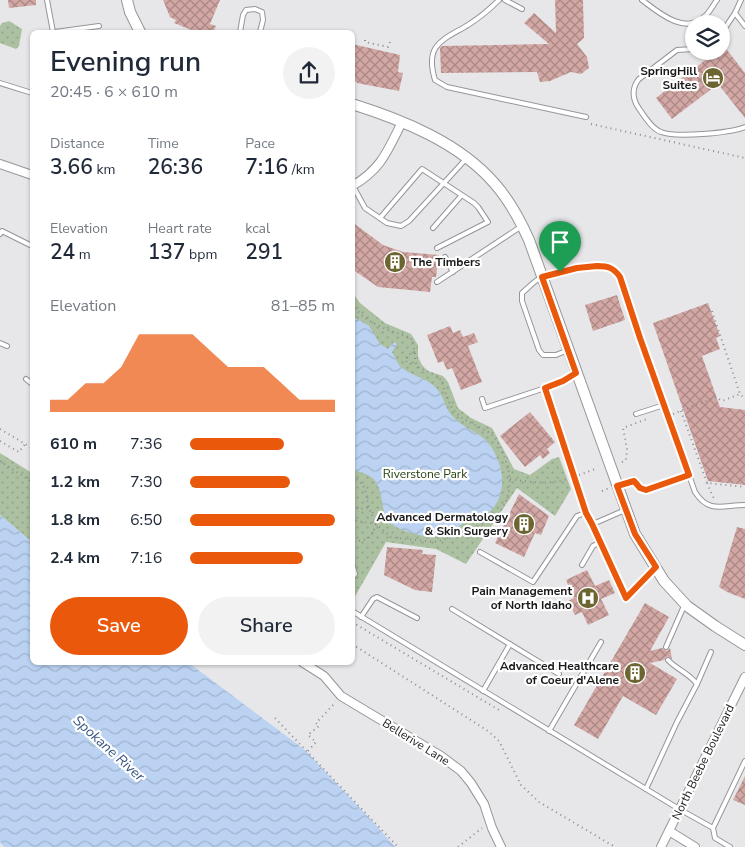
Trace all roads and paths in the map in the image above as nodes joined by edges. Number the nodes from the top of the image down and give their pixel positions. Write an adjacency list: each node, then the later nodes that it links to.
1 (47, 0): 13 (lane)
2 (127, 0): 15 (street)
3 (499, 0): 24 (lane)
4 (505, 0): 8 (lane)
5 (642, 0): 6 (lane)
6 (716, 0)
7 (741, 0): 9 (lane)
8 (522, 9)
9 (734, 13): 10 (lane); 12 (lane)
10 (730, 19)
11 (99, 26): 14 (lane)
12 (745, 26)
13 (54, 30)
14 (69, 30)
15 (139, 30)
16 (240, 30): 17 (lane)
17 (260, 30)
18 (365, 40): 19 (path)
19 (390, 42)
20 (685, 50): 27 (lane)
21 (0, 83): 22 (lane)
22 (30, 92)
23 (355, 105): 25 (street)
24 (586, 116)
25 (402, 122): 28 (street); 33 (street)
26 (592, 124): 29 (path)
27 (745, 127)
28 (466, 158): 32 (lane); 37 (street)
29 (745, 158)
30 (0, 164): 31 (street)
31 (30, 172)
32 (444, 183): 35 (lane); 36 (lane); 36 (lane)
33 (355, 185)
34 (355, 190): 36 (lane)
35 (461, 196): 38 (lane); 41 (lane)
36 (380, 218)
37 (522, 226): 43 (lane); 44 (street)
38 (432, 228)
39 (1, 233): 40 (lane)
40 (30, 245)
41 (437, 248)
42 (445, 257): 43 (lane)
43 (453, 272): 45 (lane)
44 (542, 277): 50 (street); 50 (lane); 59 (lane)
45 (436, 282)
46 (355, 307): 51 (path)
47 (712, 311): 58 (path)
48 (0, 343): 49 (lane)
49 (7, 346)
50 (568, 350): 53 (street)
51 (415, 352): 52 (path); 52 (path)
52 (416, 364): 73 (path)
53 (576, 373): 56 (lane); 75 (street)
54 (26, 380): 55 (lane)
55 (30, 383)
56 (545, 388): 57 (lane); 70 (lane)
57 (482, 399)
58 (745, 399)
59 (664, 405): 61 (lane); 69 (lane)
60 (681, 411): 68 (path)
61 (636, 414)
62 (0, 429): 64 (path)
63 (0, 442): 64 (path)
64 (25, 444): 65 (path)
65 (30, 447)
66 (0, 461): 72 (path)
67 (595, 469): 70 (path)
68 (704, 473): 69 (path); 74 (path)
69 (689, 475): 75 (path); 81 (lane)
70 (574, 476): 73 (path); 83 (lane)
71 (355, 478): 80 (path)
72 (30, 479)
73 (510, 479): 85 (path)
74 (707, 483): 76 (path); 81 (path)
75 (617, 486): 77 (path); 82 (street)
76 (745, 487)
77 (602, 491)
78 (745, 504): 81 (lane)
79 (355, 507): 80 (path)
80 (369, 507): 85 (path)
81 (717, 507)
82 (626, 509): 86 (lane); 91 (street)
83 (586, 513): 86 (lane); 89 (lane)
84 (355, 520): 85 (path)
85 (376, 524): 87 (path)
86 (592, 524): 88 (lane)
87 (355, 541)
88 (601, 542): 90 (lane); 91 (lane)
89 (480, 552)
90 (582, 565)
91 (656, 567): 92 (street)
92 (685, 604): 100 (street); 102 (lane)
93 (452, 609): 99 (lane)
94 (355, 612): 95 (lane)
95 (361, 616): 96 (lane); 109 (lane)
96 (417, 618)
97 (355, 624): 111 (path)
98 (601, 642): 113 (lane)
99 (510, 644): 106 (lane); 109 (lane)
100 (745, 645)
101 (355, 646): 124 (path)
102 (666, 647)
103 (711, 652): 108 (lane)
104 (668, 660): 108 (lane)
105 (307, 665): 110 (street, Bellerive Lane)
106 (559, 674)
107 (745, 678): 117 (street, North Beebe Boulevard)
108 (697, 684): 116 (lane)
109 (483, 691): 113 (lane)
110 (341, 696): 114 (path); 118 (street, Bellerive Lane)
111 (499, 710)
112 (275, 718): 114 (path)
113 (549, 731): 116 (lane)
114 (308, 750): 121 (path)
115 (745, 761): 119 (lane)
116 (646, 789): 117 (lane)
117 (679, 810): 119 (lane); 120 (street, North Beebe Boulevard)
118 (490, 822): 122 (path); 123 (street, Bellerive Lane)
119 (713, 828): 127 (lane)
120 (669, 831): 125 (street, North Beebe Boulevard); 126 (street)
121 (398, 847)
122 (458, 847)
123 (501, 847)
124 (615, 847)
125 (662, 847)
126 (695, 847)
127 (730, 847)

